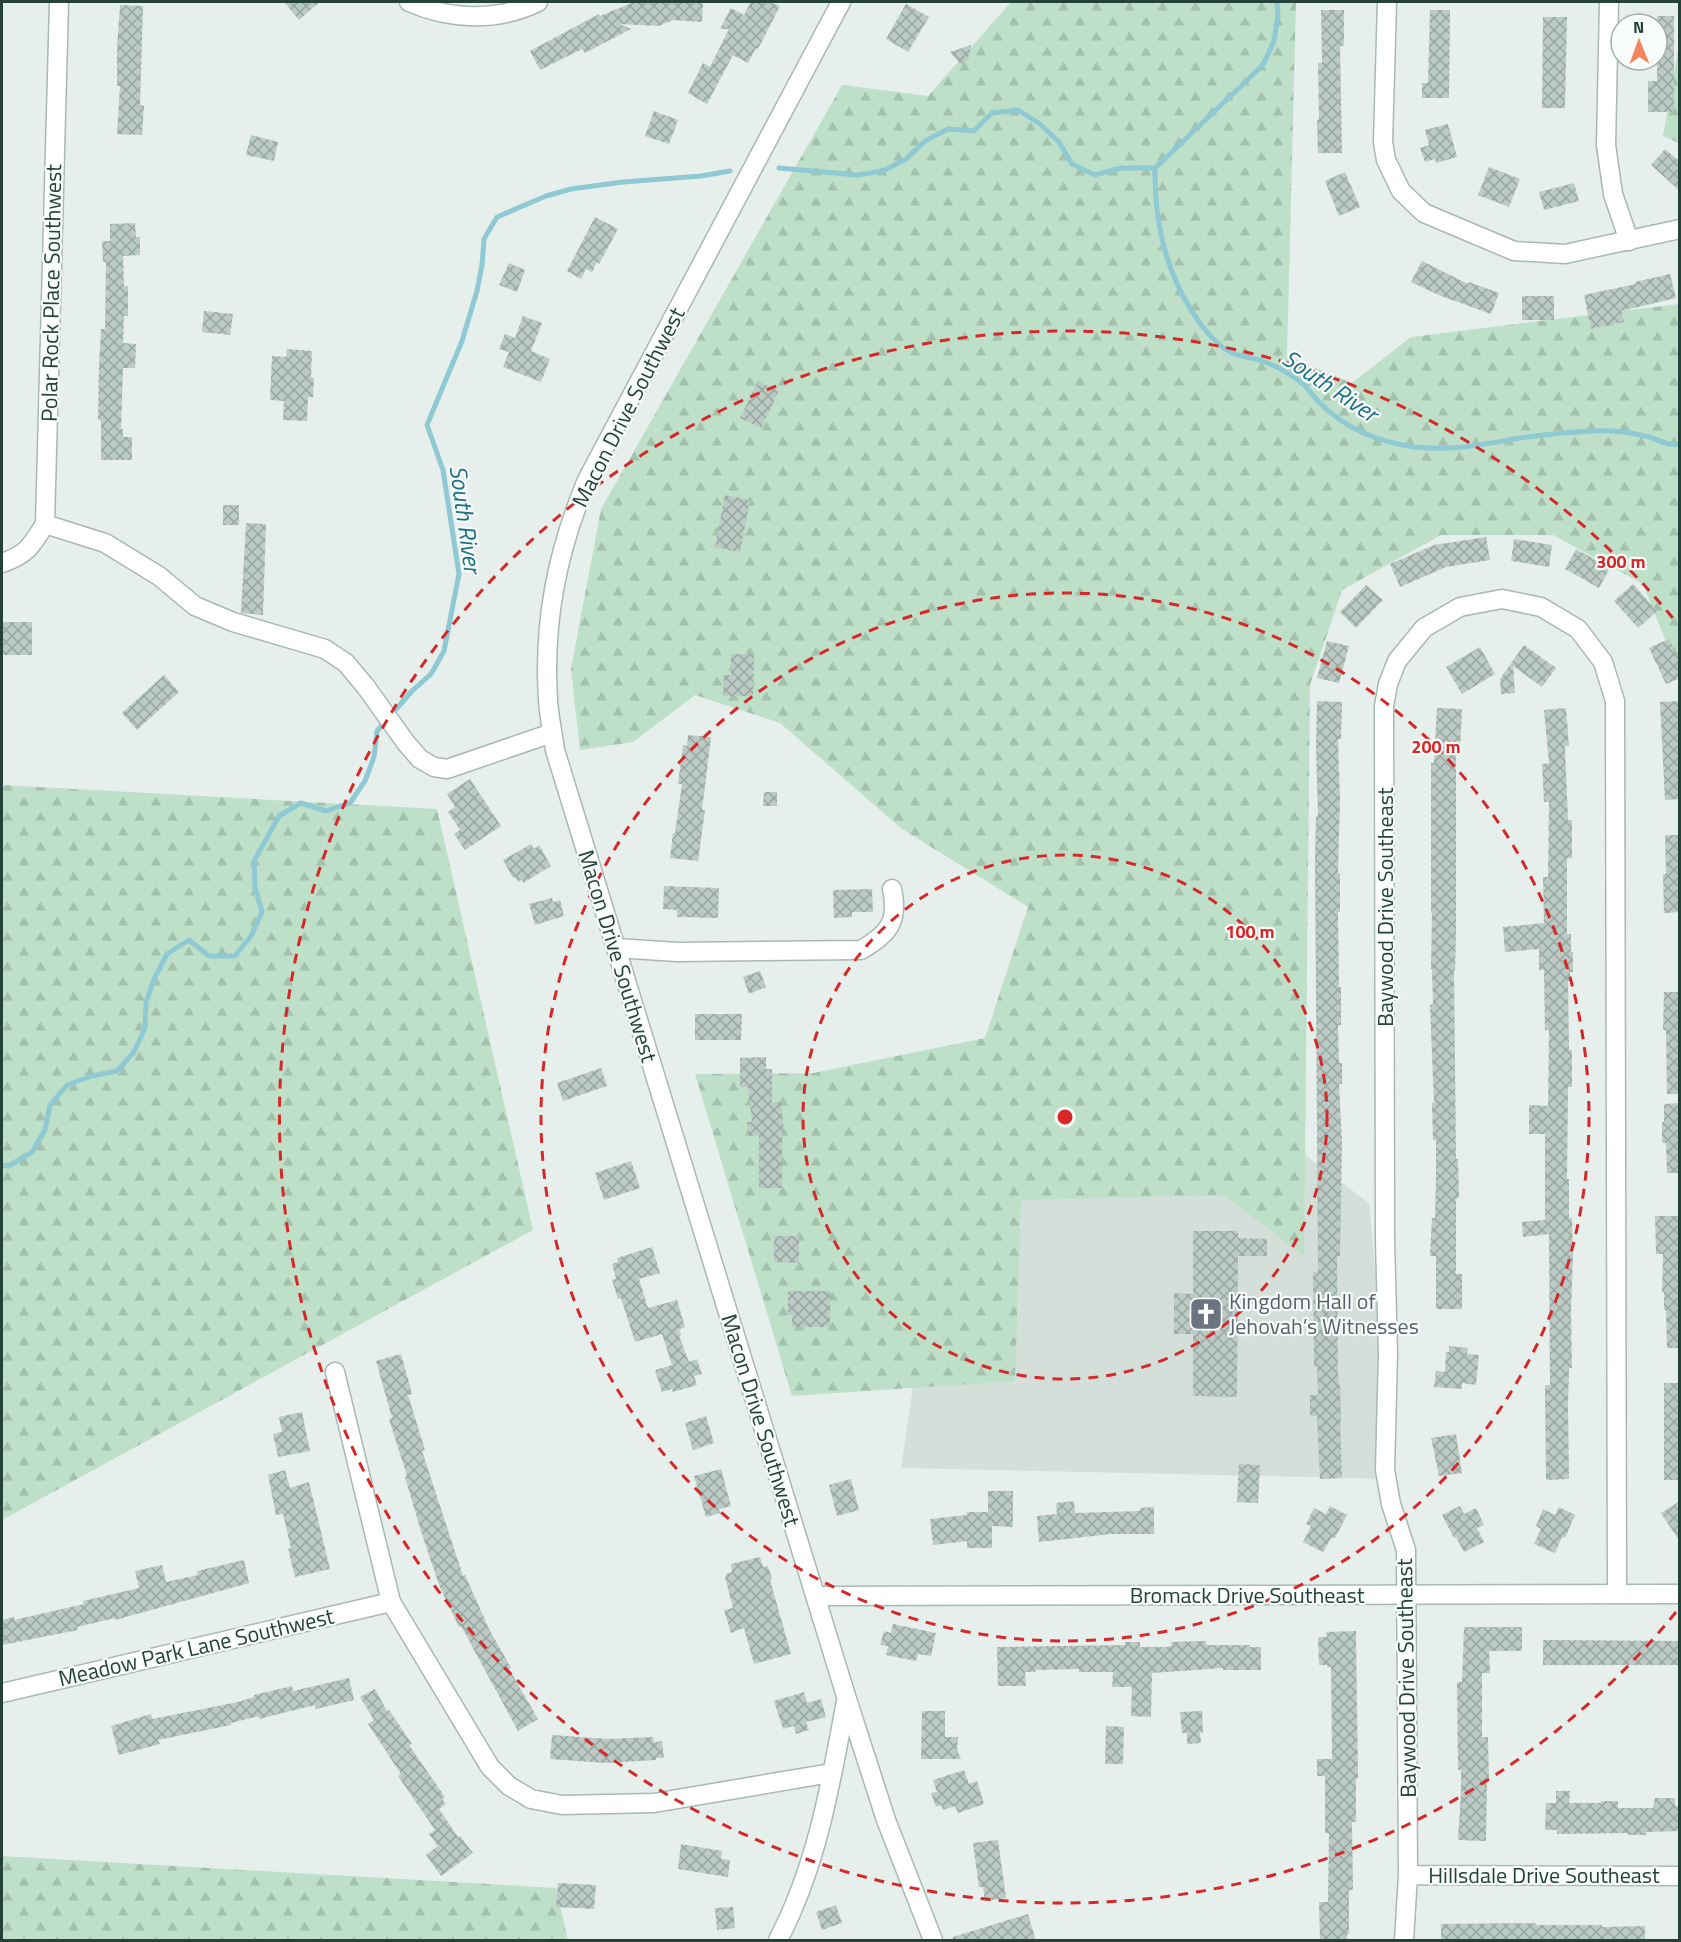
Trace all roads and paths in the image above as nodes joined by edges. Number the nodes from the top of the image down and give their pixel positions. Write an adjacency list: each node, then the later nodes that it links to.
1 (59, 2): 9 (street, Polar Rock Place Southwest)
2 (409, 2): 3 (street)
3 (538, 2)
4 (1387, 2): 8 (street)
5 (1609, 2): 8 (street)
6 (834, 4): 11 (street, Macon Drive Southwest)
7 (1680, 229): 8 (street)
8 (1629, 241)
9 (45, 524): 10 (street); 11 (street)
10 (2, 562)
11 (552, 733): 13 (street, Macon Drive Southwest)
12 (892, 889): 13 (street)
13 (616, 948): 18 (street, Macon Drive Southwest)
14 (335, 1372): 19 (street)
15 (1406, 1594): 16 (street, Bromack Drive Southeast); 16 (street, Baywood Drive Southeast); 18 (street, Bromack Drive Southeast); 23 (street, Baywood Drive Southeast)
16 (1617, 1594): 17 (street, Bromack Drive Southeast)
17 (1680, 1594)
18 (815, 1596): 21 (street, Macon Drive Southwest)
19 (391, 1602): 20 (street, Meadow Park Lane Southwest); 22 (street)
20 (2, 1693)
21 (846, 1696): 22 (street); 26 (street, Macon Drive Southwest)
22 (831, 1773): 25 (street)
23 (1408, 1875): 24 (street, Hillsdale Drive Southeast); 27 (street, Baywood Drive Southeast)
24 (1680, 1876)
25 (778, 1941)
26 (933, 1941)
27 (1404, 1941)

